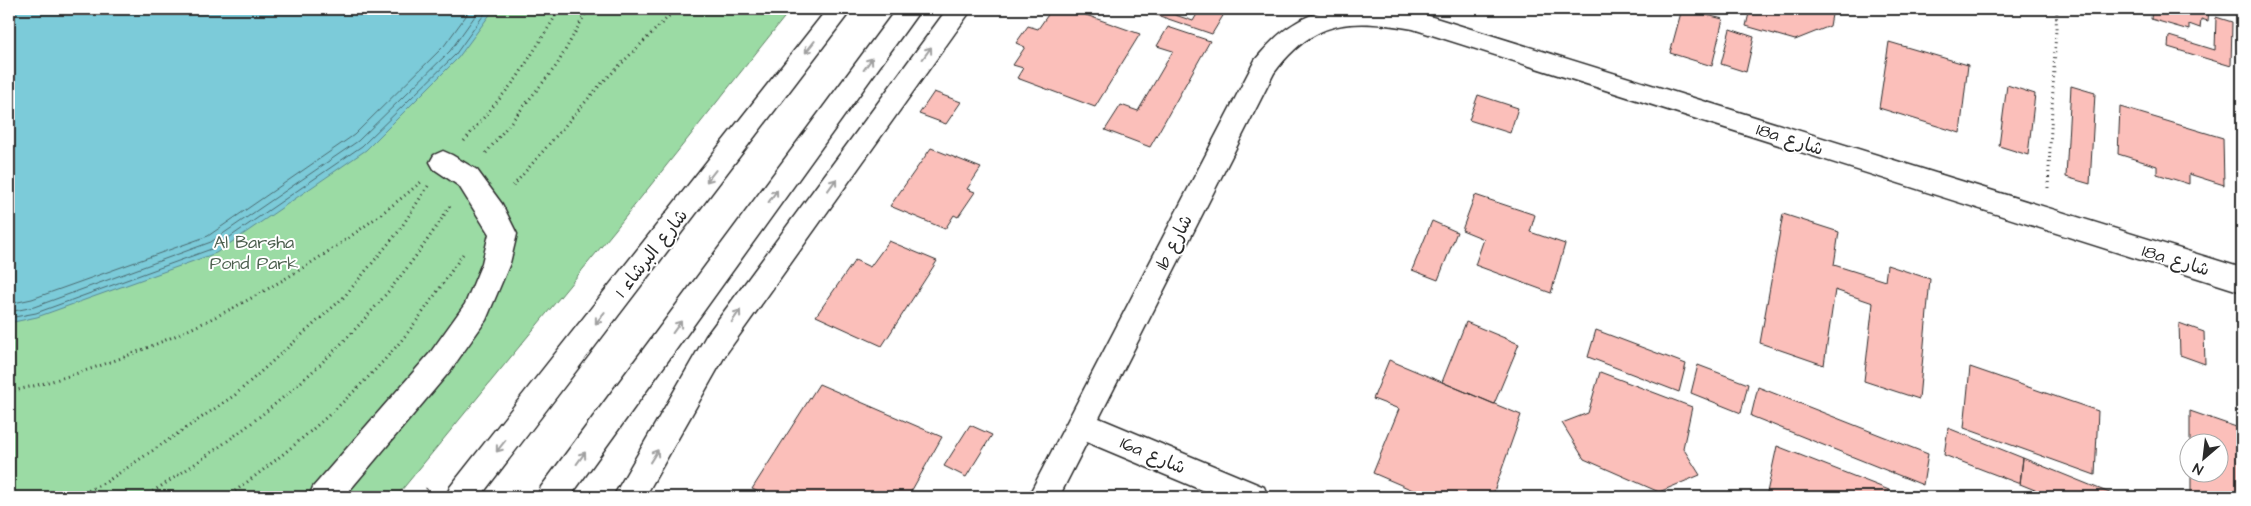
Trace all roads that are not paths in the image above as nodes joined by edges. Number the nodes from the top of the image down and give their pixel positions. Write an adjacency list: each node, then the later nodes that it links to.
1 (840, 9): 9 (street, شارع البرشاء 1, one-way to 9)
2 (909, 9): 10 (street, one-way to 2)
3 (960, 9): 11 (street, one-way to 3)
4 (1335, 16): 6 (street, 18a شارع); 7 (street, 1b شارع)
5 (443, 162): 8 (street)
6 (2242, 280)
7 (1080, 425): 12 (street, 1b شارع); 13 (street, 16a شارع)
8 (324, 497)
9 (461, 497)
10 (552, 497)
11 (628, 497)
12 (1043, 497)
13 (1253, 497)

